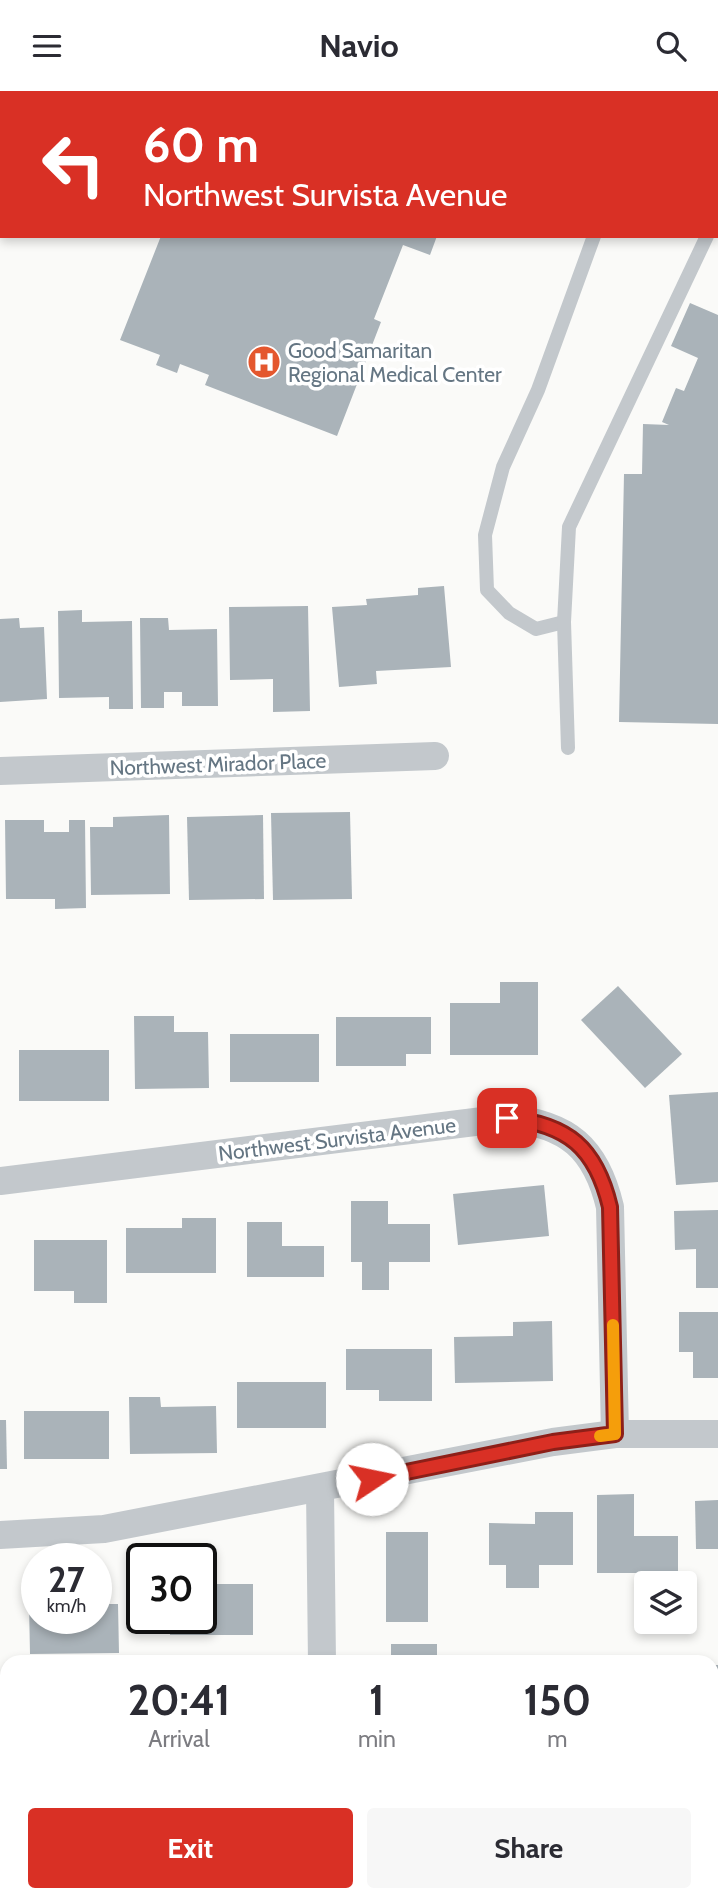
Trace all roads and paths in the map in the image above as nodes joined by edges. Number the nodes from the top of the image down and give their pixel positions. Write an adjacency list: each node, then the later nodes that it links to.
1 (593, 238): 3 (lane)
2 (706, 238): 3 (lane)
3 (564, 622): 4 (lane)
4 (568, 748)
5 (435, 757): 6 (street, Northwest Mirador Place)
6 (0, 771)
7 (0, 1181): 8 (street, Northwest Survista Avenue)
8 (615, 1434): 9 (street); 10 (street)
9 (718, 1434)
10 (320, 1489): 11 (street); 12 (street)
11 (0, 1535)
12 (321, 1655)

